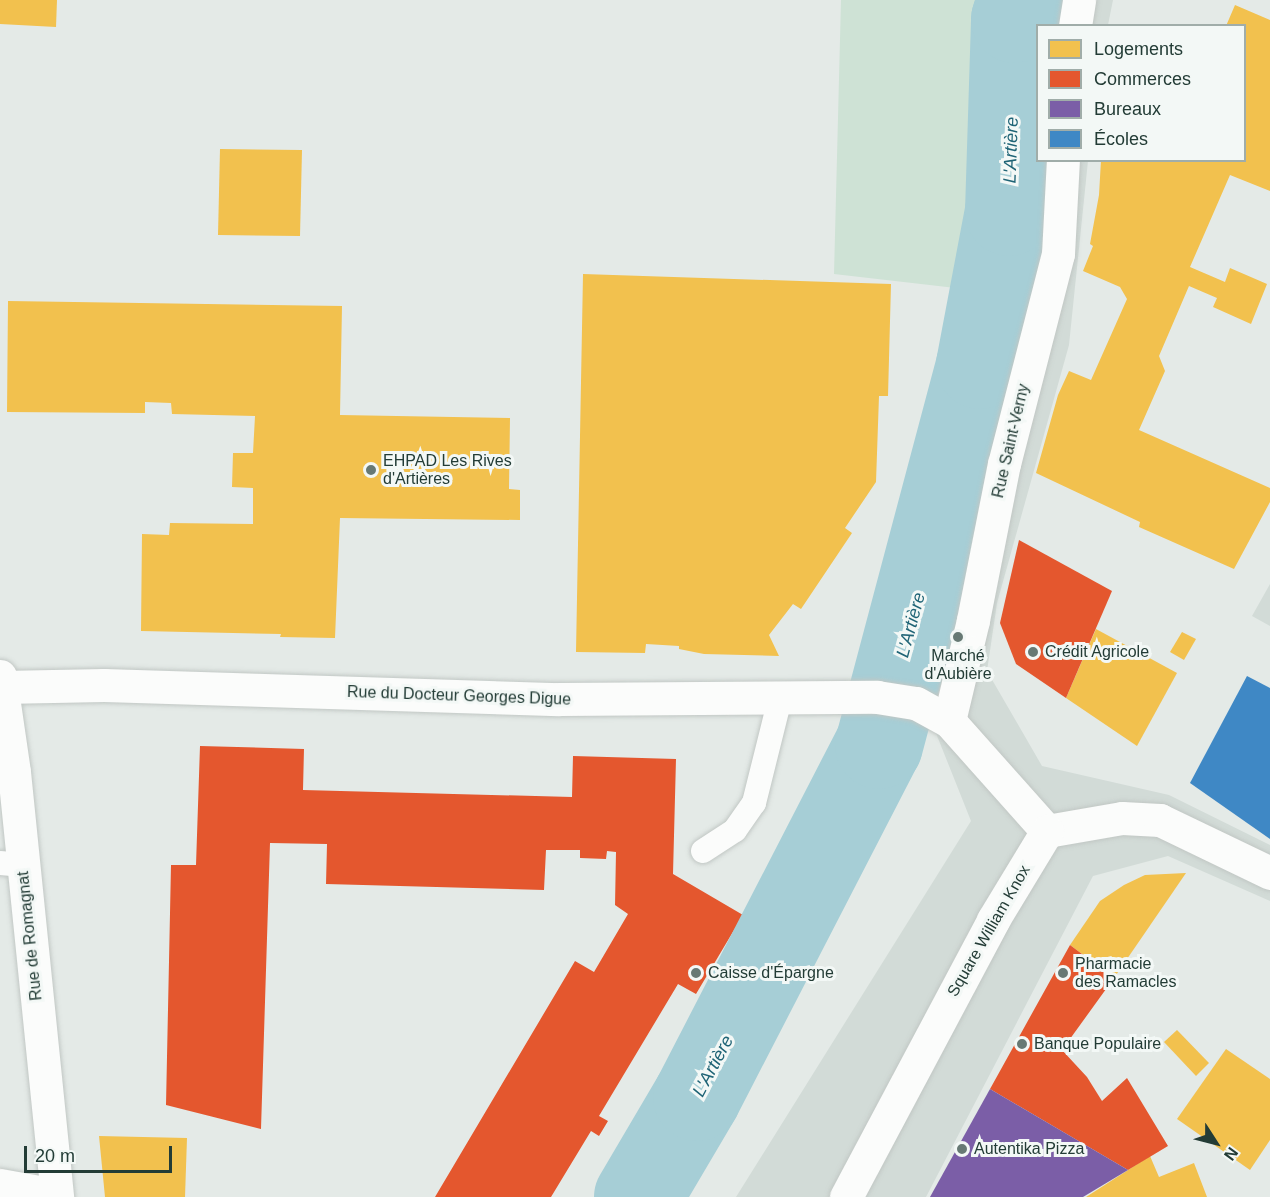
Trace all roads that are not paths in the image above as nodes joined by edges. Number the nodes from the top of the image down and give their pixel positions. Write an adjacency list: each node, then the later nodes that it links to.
1 (1079, 0): 2 (street)
2 (1075, 24)
3 (1063, 162): 6 (street, Rue Saint-Verny)
4 (1, 682): 5 (street, Rue du Docteur Georges Digue); 9 (street, Rue de Romagnat)
5 (780, 699): 6 (street, Rue du Docteur Georges Digue); 8 (lane)
6 (949, 721): 7 (street)
7 (1047, 831): 10 (street); 13 (street, Square William Knox)
8 (703, 851)
9 (12, 864): 12 (street, Rue de Romagnat)
10 (1270, 873)
11 (0, 1185): 12 (street)
12 (57, 1196)
13 (846, 1197)

